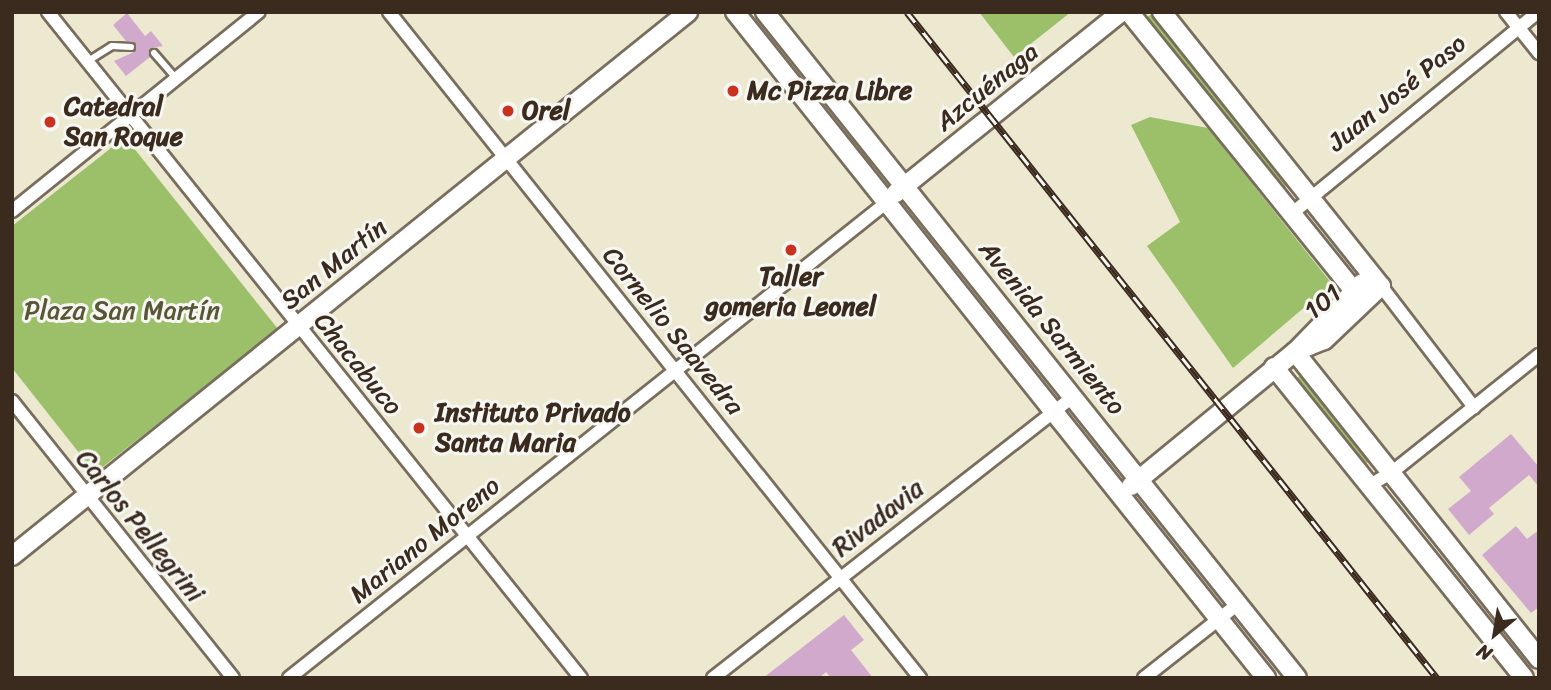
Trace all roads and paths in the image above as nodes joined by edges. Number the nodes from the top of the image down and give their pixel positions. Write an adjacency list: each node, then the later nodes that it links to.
1 (48, 12): 16 (street, Chacabuco)
2 (259, 12): 17 (street)
3 (389, 12): 19 (street, Cornelio Saavedra)
4 (688, 12): 19 (main road, San Martín)
5 (735, 12): 22 (main road, Avenida Sarmiento)
6 (765, 12): 20 (main road, Avenida Sarmiento)
7 (1121, 12): 20 (main road, Azcuénaga)
8 (1129, 12): 24 (main road)
9 (1162, 12): 21 (main road)
10 (1506, 12): 12 (street)
11 (1538, 12): 12 (street, Juan José Paso)
12 (1518, 28): 15 (street); 21 (street, Juan José Paso)
13 (131, 47): 16 (lane)
14 (154, 53): 17 (lane)
15 (1539, 53)
16 (88, 61): 18 (street, Chacabuco)
17 (176, 78): 18 (street)
18 (131, 114): 23 (street); 27 (street, Chacabuco)
19 (506, 160): 27 (main road, San Martín); 31 (street, Cornelio Saavedra)
20 (904, 186): 22 (main road, Azcuénaga); 32 (main road, Avenida Sarmiento)
21 (1310, 197): 24 (street, Juan José Paso); 25 (main road)
22 (886, 203): 31 (street, Mariano Moreno); 35 (main road, Avenida Sarmiento)
23 (12, 211)
24 (1290, 215): 26 (main road)
25 (1376, 280): 26 (main road); 28 (main road, 101); 34 (street)
26 (1353, 290): 28 (main road)
27 (298, 326): 40 (main road, San Martín); 41 (street, Chacabuco)
28 (1294, 352): 30 (main road); 36 (main road)
29 (1539, 355): 34 (street)
30 (1274, 367): 37 (main road); 38 (main road)
31 (676, 370): 41 (street, Mariano Moreno); 43 (street, Cornelio Saavedra)
32 (1073, 397): 35 (street, Rivadavia); 37 (main road, Avenida Sarmiento)
33 (12, 401): 40 (street, Carlos Pellegrini)
34 (1474, 407): 36 (street)
35 (1052, 413): 39 (main road, Avenida Sarmiento); 43 (street, Rivadavia)
36 (1391, 473): 38 (street); 46 (main road)
37 (1140, 480): 39 (main road); 44 (main road, Avenida Sarmiento)
38 (1370, 485): 55 (main road)
39 (1120, 495): 45 (main road, Avenida Sarmiento)
40 (87, 496): 42 (main road, San Martín); 47 (street, Carlos Pellegrini)
41 (468, 535): 48 (street, Mariano Moreno); 49 (street, Chacabuco)
42 (12, 556)
43 (839, 577): 50 (street, Rivadavia); 51 (street, Cornelio Saavedra)
44 (1238, 604): 45 (street); 54 (main road, Avenida Sarmiento)
45 (1218, 618): 52 (street); 53 (main road, Avenida Sarmiento)
46 (1539, 659)
47 (233, 678)
48 (289, 678)
49 (581, 678)
50 (713, 678)
51 (920, 678)
52 (1144, 678)
53 (1266, 678)
54 (1297, 678)
55 (1524, 678)

